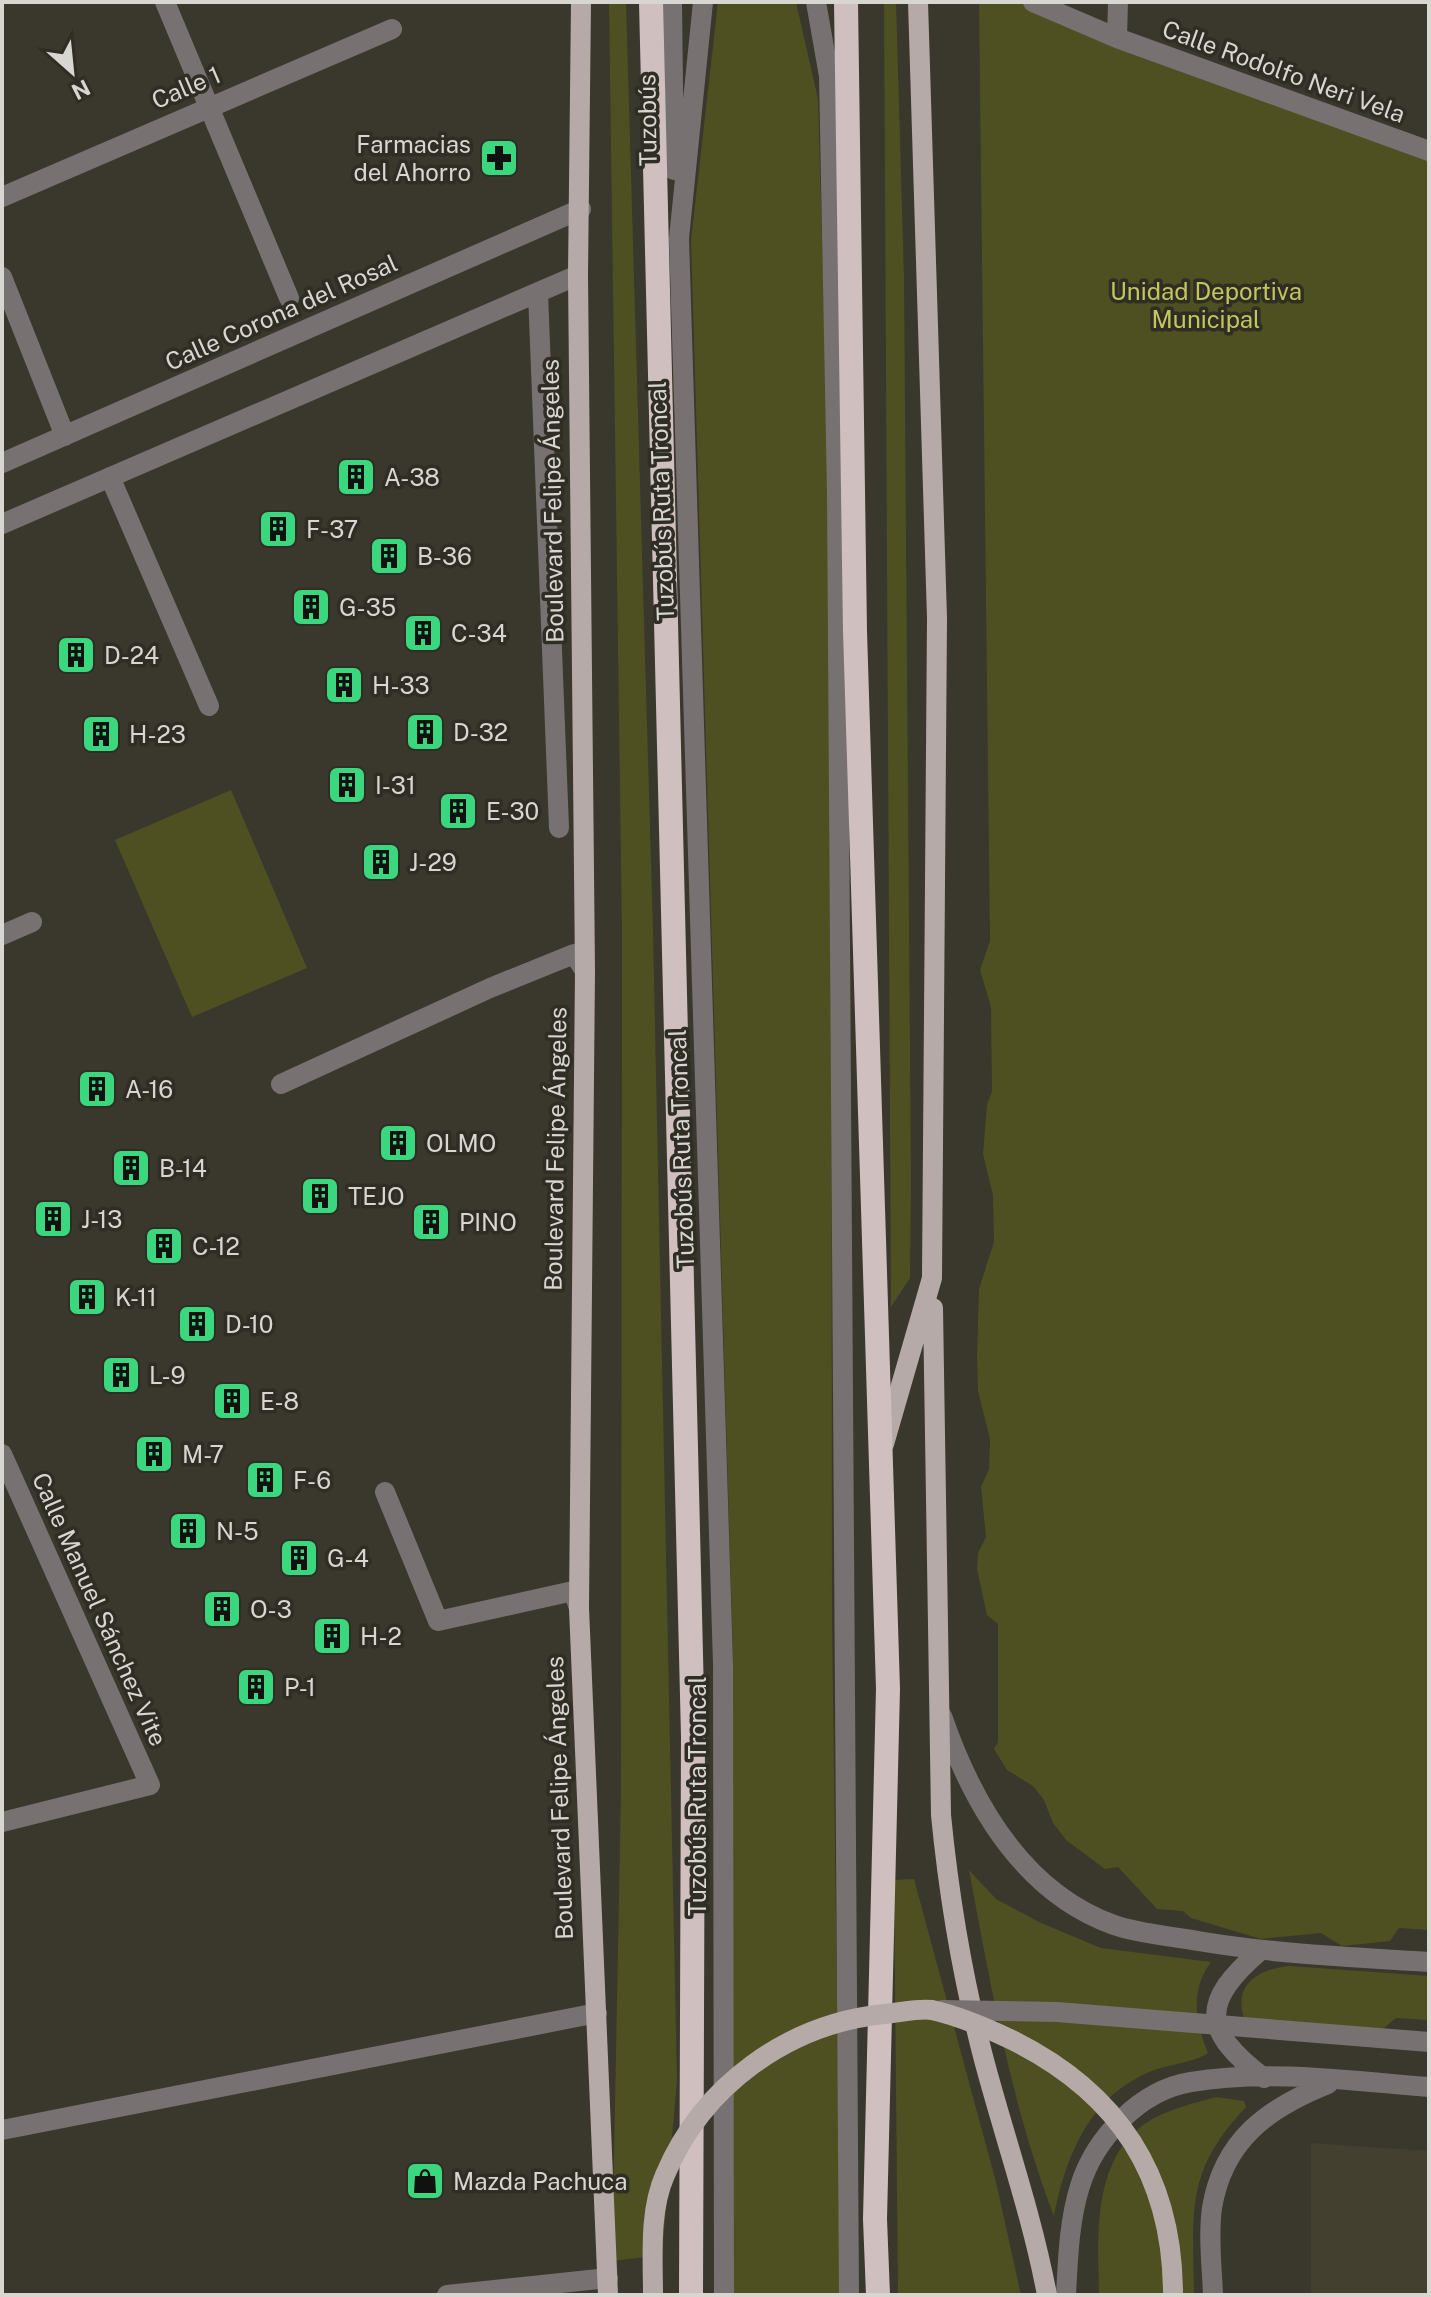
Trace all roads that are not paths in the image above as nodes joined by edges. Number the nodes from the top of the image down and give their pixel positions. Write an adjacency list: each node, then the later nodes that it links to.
1 (165, 2): 15 (street)
2 (581, 2): 18 (main road, Boulevard Felipe Ángeles)
3 (651, 2): 53 (highway)
4 (672, 2): 19 (street, Tuzobús)
5 (703, 2): 19 (street, Tuzobús Ruta Troncal)
6 (816, 2): 14 (street)
7 (831, 2): 14 (street)
8 (846, 2): 36 (highway)
9 (918, 2): 34 (main road)
10 (1033, 2): 13 (street, Calle Rodolfo Neri Vela)
11 (1118, 2): 13 (street)
12 (392, 29): 15 (street, Calle 1)
13 (1117, 38): 16 (street, Calle Rodolfo Neri Vela)
14 (829, 76): 55 (street)
15 (209, 105): 17 (street, Calle 1); 23 (street)
16 (1429, 151)
17 (2, 197)
18 (581, 209): 20 (main road, Boulevard Felipe Ángeles); 24 (street, Calle Corona del Rosal)
19 (679, 238): 54 (street, Tuzobús Ruta Troncal)
20 (578, 275): 22 (street); 32 (main road, Boulevard Felipe Ángeles)
21 (2, 277): 24 (street)
22 (538, 293): 26 (street); 29 (street)
23 (289, 298)
24 (65, 436): 25 (street, Calle Corona del Rosal)
25 (2, 463)
26 (110, 477): 27 (street); 28 (street)
27 (2, 524)
28 (209, 706)
29 (559, 828)
30 (32, 922): 31 (street)
31 (2, 935)
32 (585, 971): 33 (street); 38 (main road, Boulevard Felipe Ángeles)
33 (281, 1084)
34 (932, 1278): 36 (main road); 39 (main road)
35 (2, 1454): 40 (street, Calle Manuel Sánchez Vite)
36 (881, 1455): 56 (highway)
37 (385, 1492): 38 (street)
38 (579, 1608): 44 (main road, Boulevard Felipe Ángeles)
39 (942, 1716): 41 (street); 57 (main road)
40 (2, 1822)
41 (1260, 1951): 42 (street); 46 (street)
42 (1429, 1962)
43 (930, 2010): 45 (street, bridge); 52 (main road, bridge); 59 (main road, bridge)
44 (597, 2013): 49 (street); 50 (main road, Boulevard Felipe Ángeles)
45 (1429, 2042)
46 (1264, 2078): 47 (street); 58 (street)
47 (1339, 2080): 48 (street); 60 (street)
48 (1429, 2087)
49 (2, 2130)
50 (608, 2286): 51 (street)
51 (447, 2295)
52 (653, 2295)
53 (691, 2295)
54 (724, 2295)
55 (849, 2295)
56 (878, 2295)
57 (1047, 2295)
58 (1066, 2295)
59 (1173, 2295)
60 (1213, 2295)

